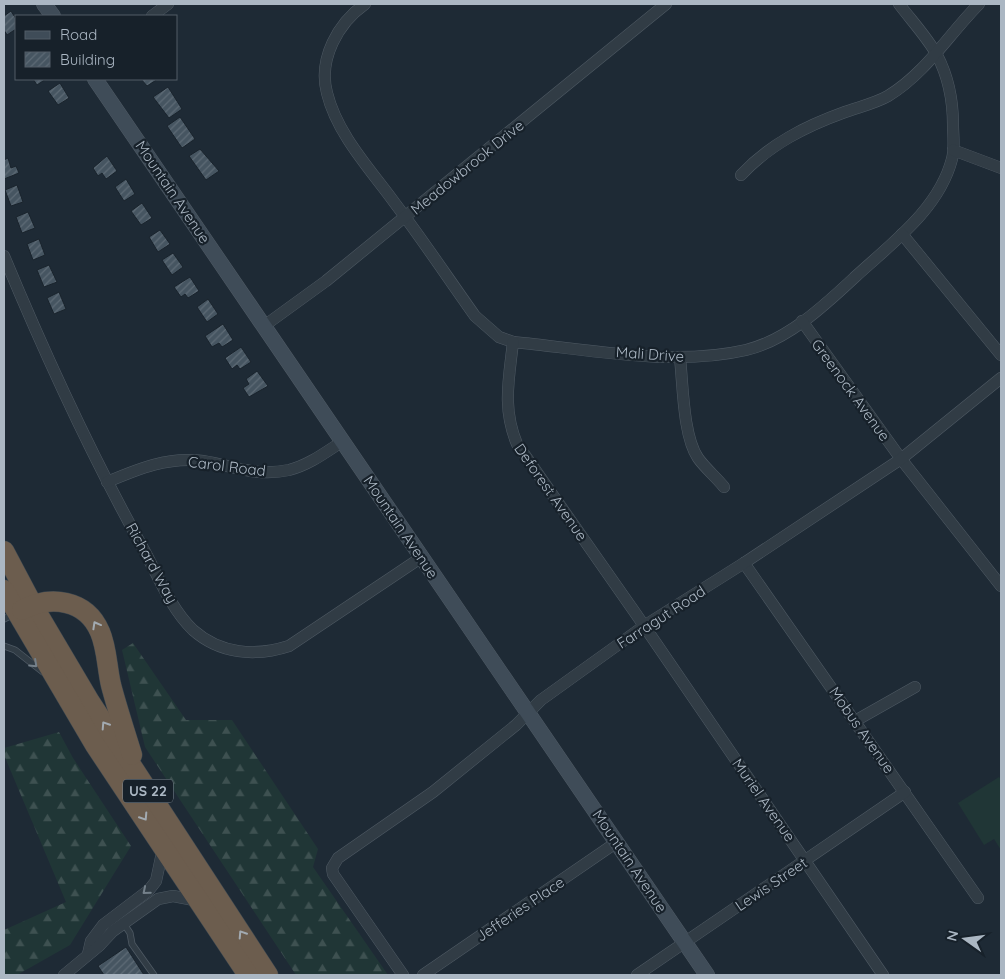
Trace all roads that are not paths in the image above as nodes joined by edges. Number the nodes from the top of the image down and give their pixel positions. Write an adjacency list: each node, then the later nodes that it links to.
1 (44, 4): 7 (street)
2 (168, 4): 8 (street)
3 (365, 4): 14 (street, Mali Drive)
4 (666, 4): 14 (street, Meadowbrook Drive)
5 (899, 4): 9 (street, Mali Drive)
6 (979, 4): 9 (street)
7 (52, 15)
8 (153, 15)
9 (936, 53): 11 (street, Mali Drive); 13 (street)
10 (97, 80): 18 (street, Mountain Avenue)
11 (953, 150): 12 (street); 15 (street, Mali Drive)
12 (1001, 168)
13 (741, 175)
14 (405, 216): 18 (street, Meadowbrook Drive); 19 (street, Mali Drive)
15 (902, 234): 17 (street, Mali Drive); 20 (street)
16 (4, 256): 25 (street, Richard Way)
17 (802, 321): 21 (street, Mali Drive); 24 (street, Greenock Avenue)
18 (264, 326): 23 (street, Mountain Avenue)
19 (513, 342): 21 (street, Mali Drive); 32 (street, Deforest Avenue)
20 (1001, 356)
21 (680, 358): 26 (street)
22 (1001, 378): 24 (street, Farragut Road)
23 (343, 441): 25 (street, Carol Road); 28 (street, Mountain Avenue)
24 (900, 459): 29 (street, Farragut Road); 30 (street, Greenock Avenue)
25 (107, 482): 28 (street, Richard Way)
26 (724, 487)
27 (4, 550): 31 (highway, US 22)
28 (422, 557): 36 (street, Mountain Avenue)
29 (744, 563): 32 (street, Farragut Road); 37 (street, Mobus Avenue)
30 (1001, 586)
31 (13, 601): 35 (highway, US 22); 38 (highway, US 22, one-way to 31); 38 (highway, one-way to 31)
32 (644, 626): 36 (street, Farragut Road); 42 (street, Muriel Avenue)
33 (4, 646): 35 (lane, one-way to 35)
34 (915, 687): 37 (street)
35 (60, 689): 41 (highway, US 22, one-way to 41)
36 (528, 713): 40 (street, Mountain Avenue); 53 (street, Farragut Road)
37 (855, 721): 39 (street, Mobus Avenue)
38 (138, 776): 52 (highway, US 22, one-way to 38)
39 (905, 792): 42 (street, Lewis Street); 43 (street, Mobus Avenue)
40 (617, 842): 48 (street, Mountain Avenue); 54 (street, Jefferies Place)
41 (163, 848): 44 (highway, US 22); 45 (street, one-way to 45)
42 (806, 861): 48 (street, Lewis Street); 57 (street, Muriel Avenue)
43 (978, 898)
44 (199, 902): 46 (street); 51 (highway, US 22)
45 (116, 912): 46 (lane); 47 (street)
46 (124, 924): 47 (street); 50 (lane)
47 (105, 931): 49 (street)
48 (685, 942): 55 (street, Lewis Street); 56 (street, Mountain Avenue)
49 (64, 975)
50 (154, 975)
51 (248, 975)
52 (268, 975)
53 (404, 975)
54 (423, 975)
55 (637, 975)
56 (708, 975)
57 (883, 975)

